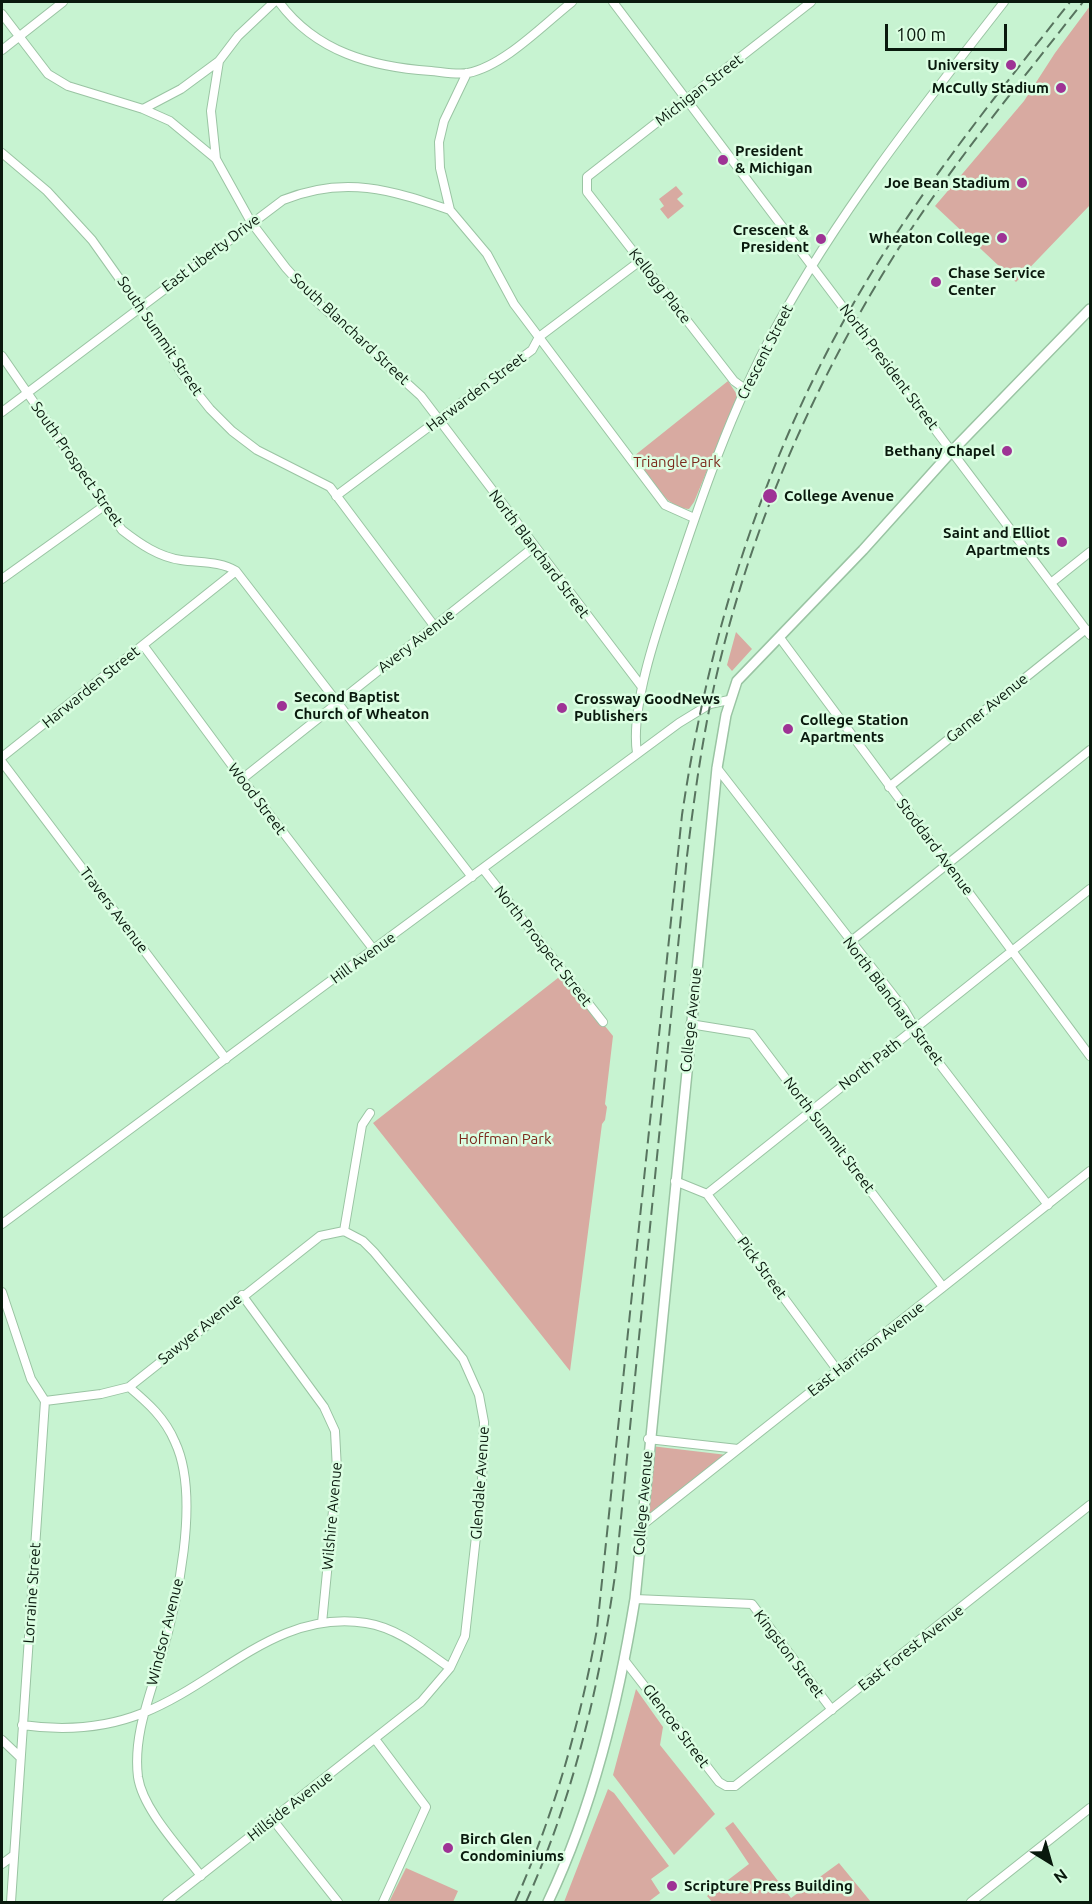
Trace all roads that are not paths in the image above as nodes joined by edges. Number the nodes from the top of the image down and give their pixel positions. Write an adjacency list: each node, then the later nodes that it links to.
1 (63, 2): 9 (street)
2 (274, 2): 11 (street)
3 (279, 2): 12 (street)
4 (572, 2): 12 (street)
5 (613, 2): 13 (street, North President Street)
6 (812, 2): 13 (street, Michigan Street)
7 (1004, 2): 21 (street, Crescent Street)
8 (2, 14): 9 (street, South Blanchard Street)
9 (18, 37): 10 (street); 14 (street, South Blanchard Street)
10 (2, 50)
11 (219, 61): 14 (street); 16 (street)
12 (467, 73): 18 (street)
13 (687, 100): 17 (street, Michigan Street); 21 (street, North President Street)
14 (143, 109): 16 (street, South Blanchard Street)
15 (2, 153): 22 (street, South Summit Street)
16 (216, 159): 19 (street, South Blanchard Street)
17 (587, 177): 20 (street, Kellogg Place)
18 (450, 210): 19 (street, East Liberty Drive); 24 (street)
19 (251, 222): 22 (street, East Liberty Drive); 29 (street, South Blanchard Street)
20 (640, 261): 24 (street, Harwarden Street); 26 (street, Kellogg Place)
21 (813, 266): 26 (street, Crescent Street); 30 (street, North President Street)
22 (138, 307): 27 (street, East Liberty Drive); 31 (street, South Summit Street)
23 (1090, 309): 30 (street, College Avenue)
24 (539, 337): 29 (street, Harwarden Street); 33 (street)
25 (2, 356): 27 (street, South Prospect Street)
26 (745, 389): 33 (street, Crescent Street)
27 (27, 392): 28 (street, East Liberty Drive); 32 (street, South Prospect Street)
28 (2, 412)
29 (438, 419): 31 (street, Harwarden Street); 34 (street, North Blanchard Street)
30 (952, 451): 38 (street, North President Street); 41 (street, College Avenue)
31 (336, 496): 39 (street)
32 (104, 506): 36 (street, South Prospect Street); 37 (street)
33 (694, 518): 43 (street, Crescent Street)
34 (534, 547): 39 (street, Avery Avenue); 43 (street, North Blanchard Street)
35 (1090, 552): 38 (street)
36 (236, 571): 42 (street, Harwarden Street); 45 (street)
37 (2, 579)
38 (1052, 583): 40 (street, North President Street)
39 (435, 627): 45 (street, Avery Avenue)
40 (1088, 632): 52 (street, Garner Avenue)
41 (780, 638): 44 (street, College Avenue); 52 (street, Stoddard Avenue)
42 (143, 645): 48 (street, Harwarden Street); 51 (street, Wood Street)
43 (642, 687): 47 (street, Crescent Street)
44 (729, 699): 47 (street, Hill Avenue); 50 (street, College Avenue)
45 (339, 702): 51 (street, Avery Avenue); 55 (street)
46 (1090, 750): 53 (street)
47 (637, 753): 54 (street, Hill Avenue)
48 (2, 757)
49 (2, 762): 64 (street, Travers Avenue)
50 (717, 768): 57 (street, North Blanchard Street); 61 (street, College Avenue)
51 (242, 780): 58 (street, Wood Street)
52 (889, 786): 53 (street, Stoddard Avenue)
53 (948, 864): 57 (street); 59 (street, Stoddard Avenue)
54 (483, 869): 55 (street, Hill Avenue); 60 (street, North Prospect Street)
55 (472, 877): 58 (street, Hill Avenue)
56 (1090, 890): 59 (street, North Path)
57 (850, 942): 62 (street, North Blanchard Street)
58 (374, 950): 64 (street, Hill Avenue)
59 (1013, 952): 62 (street, North Path); 63 (street, Stoddard Avenue)
60 (603, 1022)
61 (690, 1024): 65 (street, North Summit Street); 68 (street, College Avenue)
62 (915, 1028): 65 (street, North Path); 70 (street, North Blanchard Street)
63 (1090, 1056)
64 (226, 1059): 71 (street, Hill Avenue)
65 (811, 1111): 69 (street, North Path); 73 (street, North Summit Street)
66 (370, 1113): 72 (street)
67 (1090, 1171): 70 (street, East Harrison Avenue)
68 (675, 1181): 69 (street); 79 (street, College Avenue)
69 (707, 1194): 76 (street, Pick Street)
70 (1048, 1204): 73 (street, East Harrison Avenue)
71 (2, 1224)
72 (344, 1231): 75 (street, Sawyer Avenue); 86 (street, Glendale Avenue)
73 (944, 1287): 76 (street, East Harrison Avenue)
74 (2, 1292): 78 (street)
75 (242, 1295): 77 (street, Sawyer Avenue); 84 (street, Wilshire Avenue)
76 (838, 1371): 80 (street, East Harrison Avenue)
77 (129, 1387): 78 (street, Sawyer Avenue); 89 (street, Windsor Avenue)
78 (45, 1401): 90 (street, Lorraine Street)
79 (648, 1439): 80 (street); 82 (street, College Avenue)
80 (738, 1449): 82 (street, East Harrison Avenue)
81 (1090, 1505): 88 (street, East Forest Avenue)
82 (641, 1526): 83 (street, College Avenue)
83 (635, 1599): 85 (street, College Avenue); 88 (street, Kingston Street)
84 (322, 1623): 86 (street); 89 (street)
85 (625, 1661): 94 (street, Glencoe Street); 104 (street, College Avenue)
86 (450, 1668): 87 (street, Glendale Avenue)
87 (411, 1710): 91 (street, Hillside Avenue)
88 (832, 1710): 94 (street, East Forest Avenue)
89 (144, 1713): 90 (street); 99 (street, Windsor Avenue)
90 (22, 1725): 93 (street, Lorraine Street)
91 (375, 1739): 96 (street, Hillside Avenue); 103 (street)
92 (2, 1740): 93 (street)
93 (20, 1757): 97 (street, Lorraine Street)
94 (730, 1787)
95 (1090, 1808): 105 (street)
96 (273, 1820): 99 (street, Hillside Avenue); 102 (street)
97 (14, 1854): 98 (street); 100 (street, Lorraine Street)
98 (2, 1864)
99 (201, 1876): 101 (street, Hillside Avenue)
100 (11, 1902)
101 (170, 1902)
102 (338, 1902)
103 (383, 1902)
104 (548, 1902)
105 (971, 1902)

